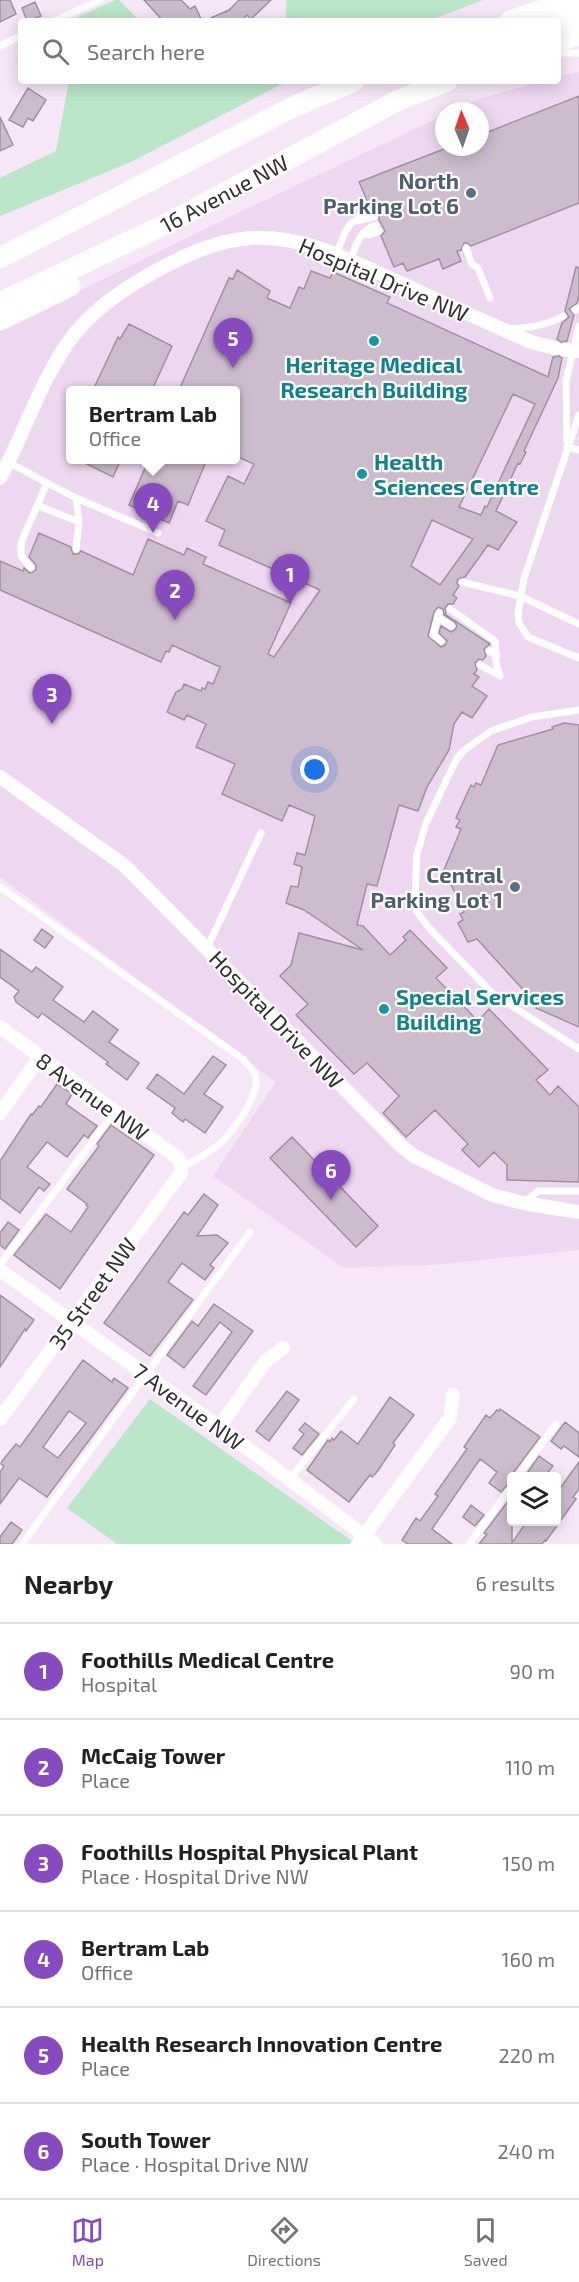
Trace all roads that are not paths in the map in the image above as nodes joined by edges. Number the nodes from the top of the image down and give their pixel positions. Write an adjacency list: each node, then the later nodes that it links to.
1 (100, 0): 3 (lane)
2 (572, 0): 4 (highway)
3 (61, 18)
4 (519, 18)
5 (579, 18): 6 (highway)
6 (561, 24)
7 (579, 35): 9 (highway)
8 (18, 37): 10 (lane)
9 (561, 40)
10 (0, 46)
11 (561, 53): 12 (lane)
12 (579, 53)
13 (347, 84): 20 (highway, 16 Avenue NW)
14 (423, 84): 16 (highway)
15 (439, 84): 16 (highway, 16 Avenue NW)
16 (399, 100): 17 (highway, 16 Avenue NW)
17 (170, 222): 23 (highway, 16 Avenue NW); 25 (highway)
18 (466, 248): 22 (lane)
19 (336, 255): 21 (street, Hospital Drive NW); 21 (lane); 32 (street, Hospital Drive NW)
20 (0, 258)
21 (350, 261): 27 (street, Hospital Drive NW)
22 (490, 298)
23 (0, 303)
24 (563, 316): 27 (lane)
25 (0, 320)
26 (579, 326): 28 (lane)
27 (502, 330): 28 (street, Hospital Drive NW)
28 (568, 350): 30 (lane)
29 (579, 415): 30 (lane)
30 (567, 447): 31 (lane); 42 (lane)
31 (579, 450)
32 (8, 462): 33 (street, Hospital Drive NW); 34 (lane)
33 (0, 478)
34 (47, 483): 35 (lane); 36 (lane)
35 (76, 498): 37 (lane); 38 (lane)
36 (39, 506): 37 (lane); 40 (lane)
37 (79, 522): 39 (lane)
38 (158, 533)
39 (76, 549)
40 (31, 568)
41 (462, 582): 42 (lane)
42 (520, 596): 44 (lane); 49 (lane)
43 (450, 609): 48 (lane)
44 (579, 624)
45 (451, 626): 46 (lane)
46 (441, 641)
47 (489, 651): 48 (lane)
48 (497, 656): 50 (lane)
49 (579, 658)
50 (480, 665)
51 (579, 710): 57 (lane)
52 (0, 777): 55 (street, Hospital Drive NW)
53 (261, 833): 55 (lane)
54 (0, 887): 61 (lane)
55 (207, 948): 63 (street, Hospital Drive NW)
56 (0, 1028): 58 (street, 8 Avenue NW)
57 (579, 1049)
58 (40, 1057): 59 (street, 8 Avenue NW); 60 (street)
59 (115, 1111): 61 (street, 8 Avenue NW); 66 (lane)
60 (0, 1113)
61 (182, 1167): 68 (street, 35 Street NW)
62 (579, 1191): 63 (lane)
63 (523, 1203): 64 (street, Hospital Drive NW)
64 (579, 1212)
65 (249, 1232): 70 (lane)
66 (0, 1265)
67 (0, 1270): 68 (street, 7 Avenue NW)
68 (71, 1322): 70 (street, 7 Avenue NW); 73 (street, 35 Street NW)
69 (283, 1348): 75 (street)
70 (145, 1374): 75 (street, 7 Avenue NW); 80 (lane)
71 (453, 1395): 79 (street)
72 (354, 1399): 77 (lane)
73 (0, 1419)
74 (556, 1424): 76 (lane)
75 (219, 1427): 77 (street, 7 Avenue NW)
76 (521, 1472)
77 (289, 1480): 79 (street, 7 Avenue NW)
78 (507, 1493): 82 (lane)
79 (361, 1540): 81 (street, 7 Avenue NW)
80 (22, 1544)
81 (376, 1544)
82 (469, 1544)

